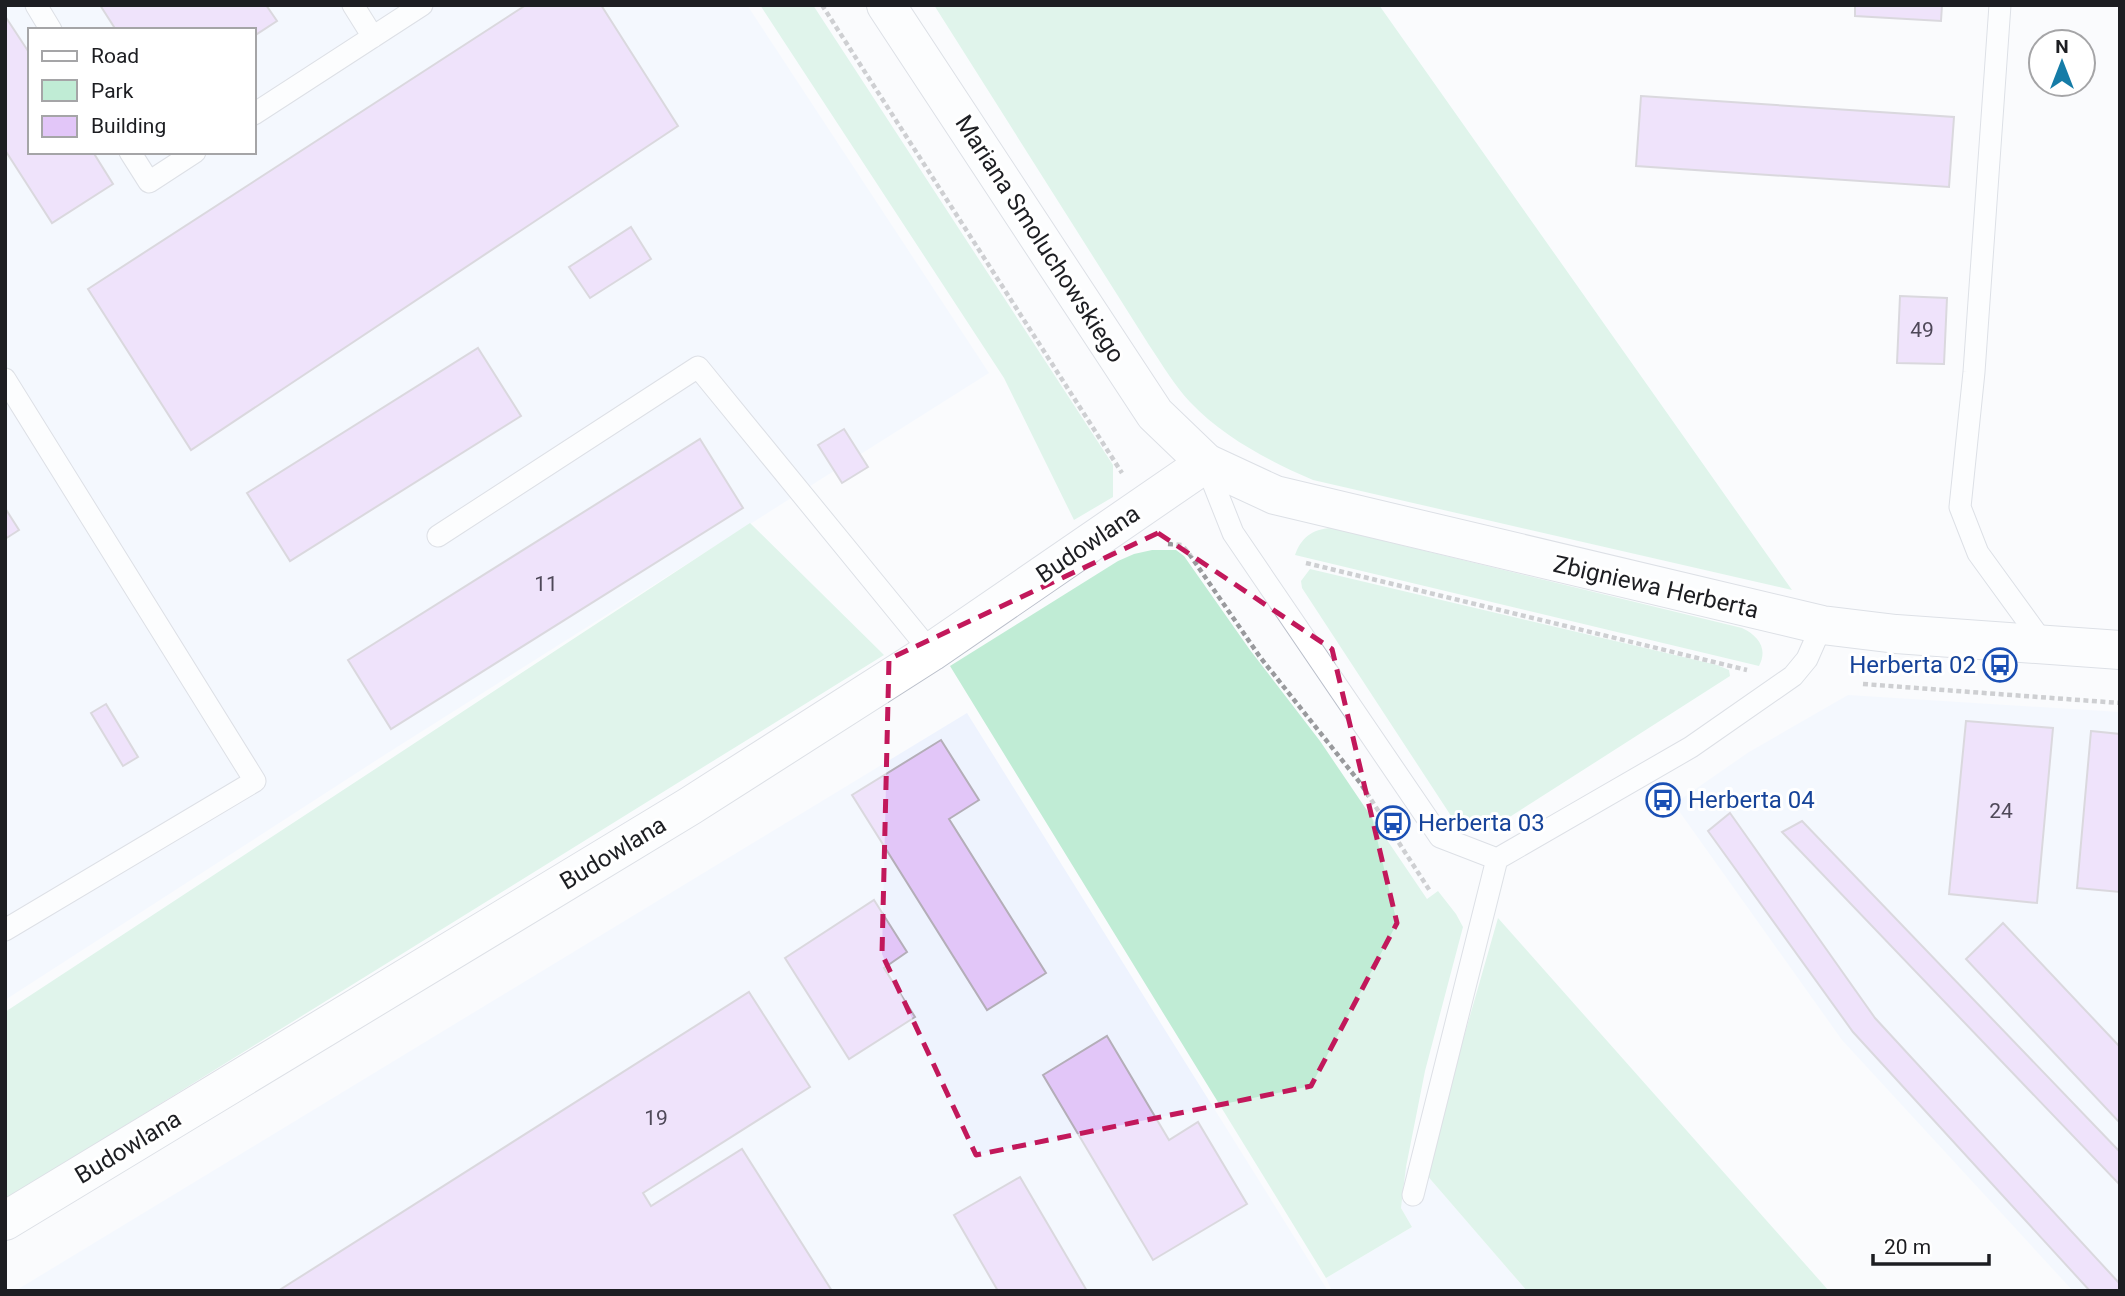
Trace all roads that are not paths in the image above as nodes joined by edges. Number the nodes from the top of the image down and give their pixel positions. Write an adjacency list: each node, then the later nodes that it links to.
1 (36, 5): 6 (lane)
2 (353, 5): 7 (lane)
3 (422, 5): 7 (lane)
4 (887, 5): 12 (street, Mariana Smoluchowskiego)
5 (2000, 5): 15 (lane)
6 (50, 28)
7 (373, 37): 8 (lane)
8 (256, 113)
9 (131, 154): 10 (lane)
10 (192, 154)
11 (5, 379): 19 (lane)
12 (1206, 463): 14 (street, Zbigniewa Herberta); 17 (street, Budowlana); 18 (lane)
13 (438, 536): 17 (lane)
14 (1822, 625): 15 (street, Zbigniewa Herberta); 18 (lane)
15 (2044, 644): 16 (street, Zbigniewa Herberta)
16 (2120, 650)
17 (931, 652): 21 (street, Budowlana)
18 (1497, 859): 20 (lane)
19 (5, 930)
20 (1413, 1195)
21 (5, 1221)

